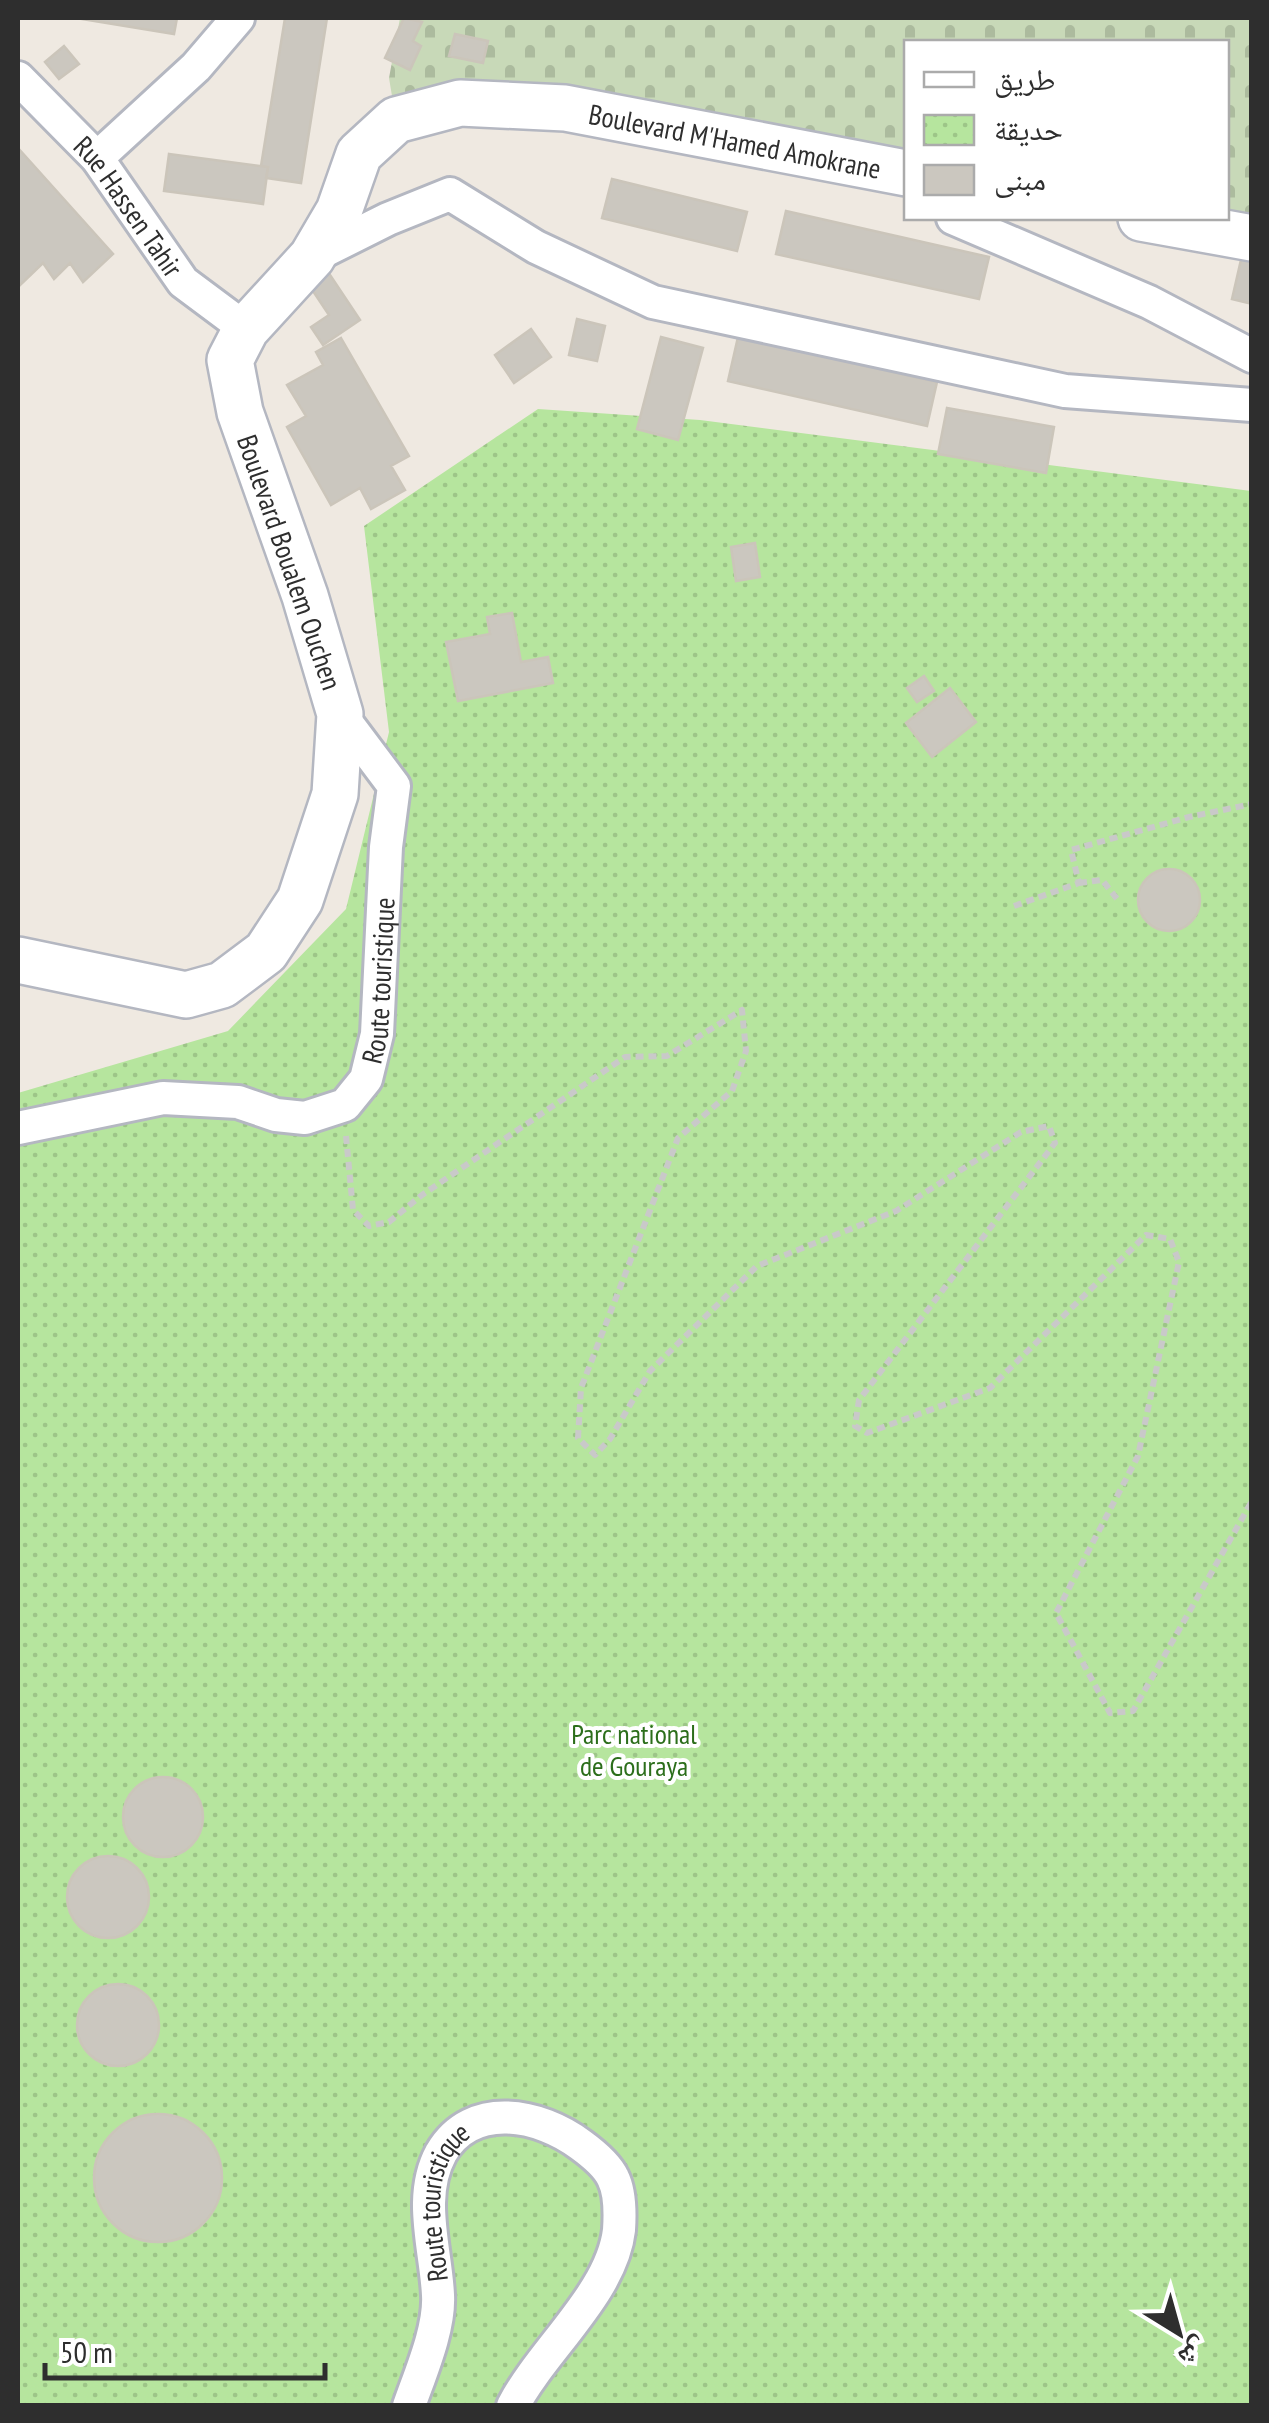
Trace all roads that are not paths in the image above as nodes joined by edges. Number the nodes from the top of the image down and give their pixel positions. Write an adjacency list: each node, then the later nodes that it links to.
1 (238, 18): 4 (street)
2 (18, 78): 4 (street, Rue Hassen Tahir)
3 (565, 108): 5 (main road, Boulevard M'Hamed Amokrane); 9 (main road, Boulevard Boualem Ouchen)
4 (97, 158): 10 (street, Rue Hassen Tahir)
5 (902, 178)
6 (958, 220): 11 (street)
7 (1153, 220): 8 (main road)
8 (1252, 238)
9 (312, 257): 10 (main road, Boulevard Boualem Ouchen); 12 (street)
10 (246, 329): 13 (main road, Boulevard Boualem Ouchen)
11 (1252, 356)
12 (1252, 404)
13 (340, 714): 14 (main road, Boulevard Boualem Ouchen); 15 (street, Route touristique)
14 (18, 960)
15 (18, 1128)
16 (409, 2406): 17 (street, Route touristique)
17 (513, 2406)

